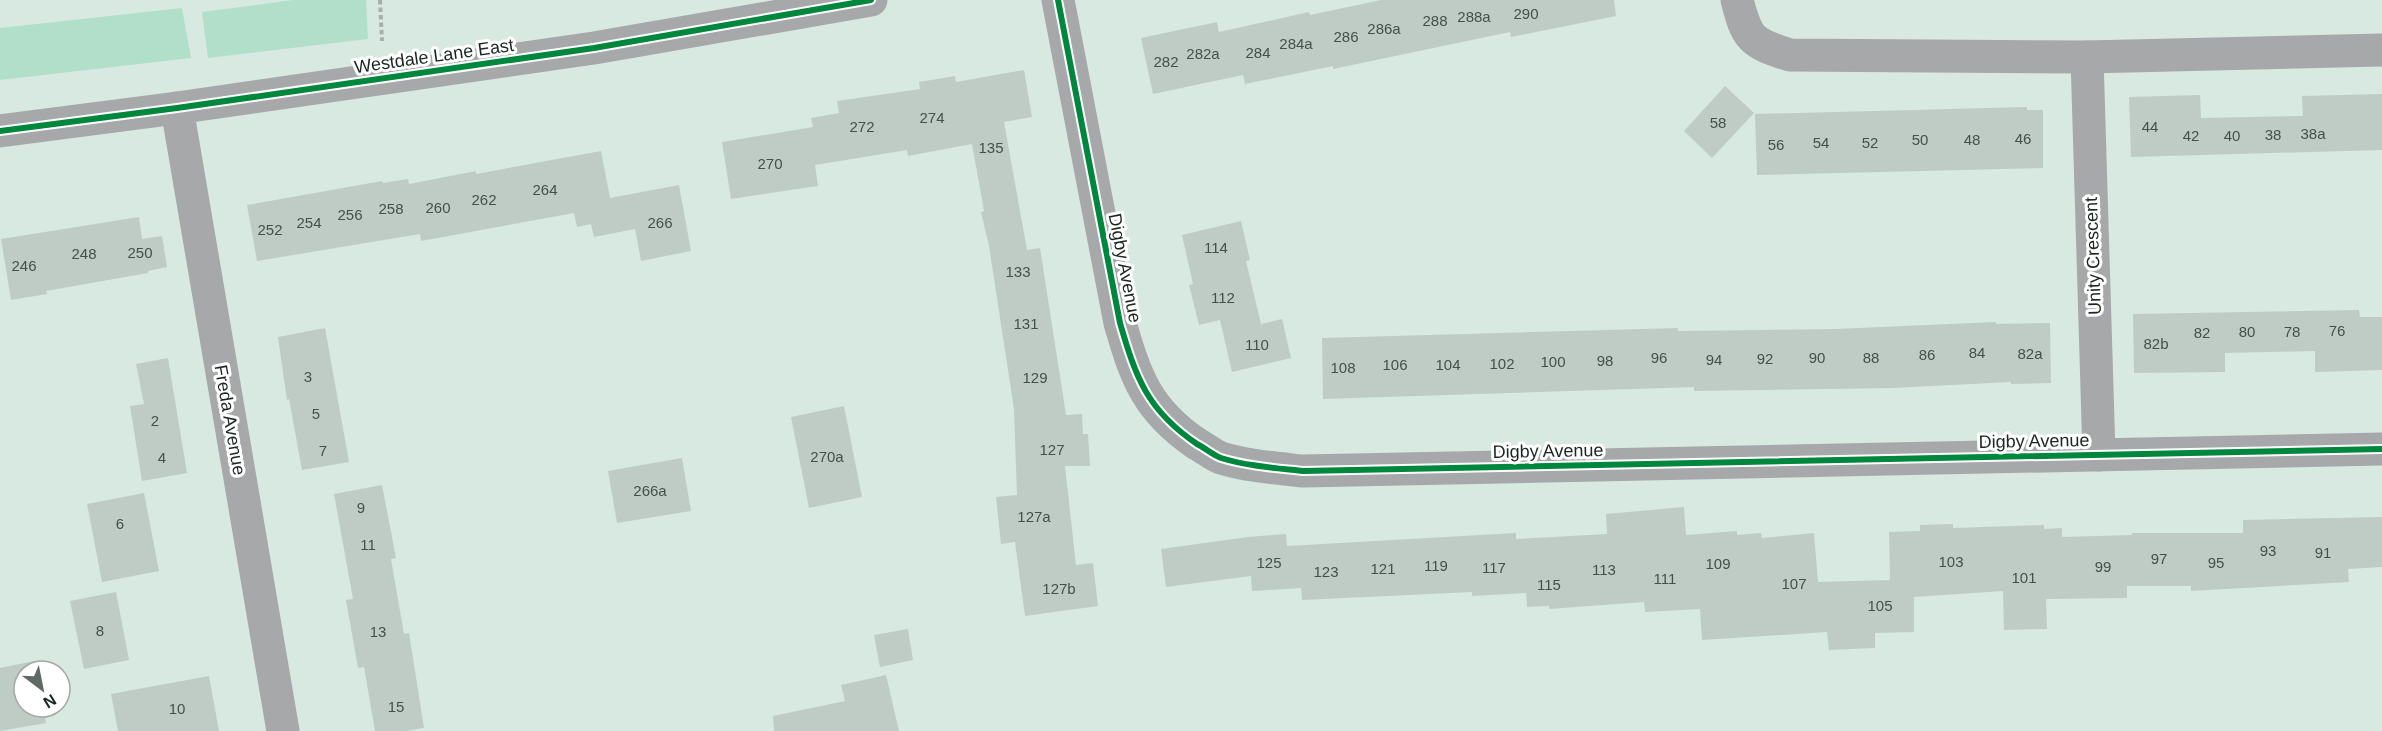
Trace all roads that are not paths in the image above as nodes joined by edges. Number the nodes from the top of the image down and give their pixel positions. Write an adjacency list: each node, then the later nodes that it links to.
1 (871, 0): 6 (street, Westdale Lane East)
2 (1058, 0): 9 (street, Digby Avenue)
3 (1737, 0): 5 (street)
4 (2382, 50): 5 (street)
5 (2087, 57): 9 (street, Unity Crescent)
6 (177, 108): 7 (street, Westdale Lane East); 10 (street, Freda Avenue)
7 (0, 131)
8 (2382, 449): 9 (street, Digby Avenue)
9 (2099, 455)
10 (283, 731)

